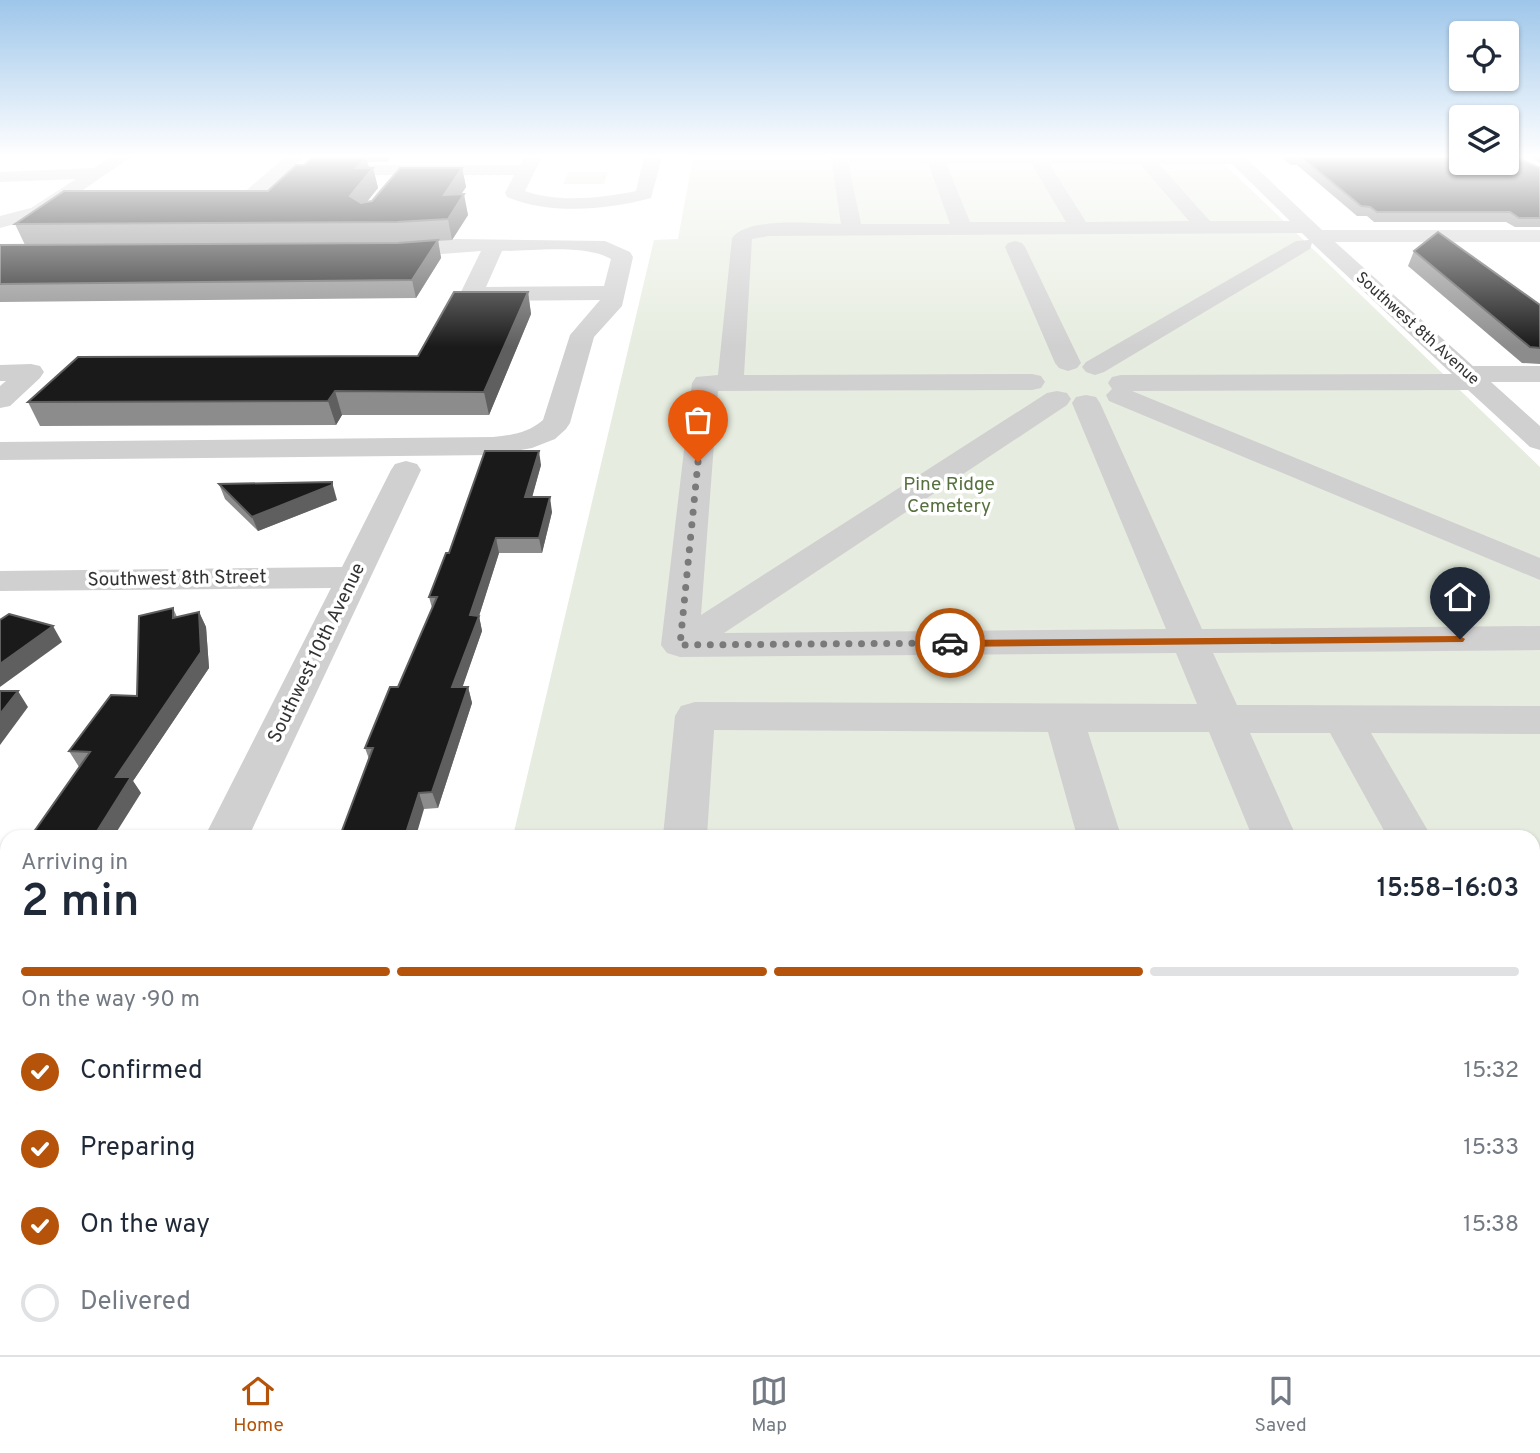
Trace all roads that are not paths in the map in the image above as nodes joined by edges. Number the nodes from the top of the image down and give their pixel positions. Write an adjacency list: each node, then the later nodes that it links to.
1 (850, 220): 9 (street)
2 (960, 220): 8 (street)
3 (1075, 220): 7 (street)
4 (1199, 220): 6 (street)
5 (1297, 220): 11 (street, Southwest 8th Avenue)
6 (1205, 227): 7 (street); 11 (street)
7 (1080, 228): 8 (street)
8 (963, 229): 9 (street); 13 (street)
9 (852, 230): 21 (street)
10 (1540, 236): 11 (street)
11 (1315, 238): 13 (street); 17 (street); 20 (street, Southwest 8th Avenue)
12 (494, 245): 14 (street); 15 (street); 15 (street)
13 (1015, 247): 16 (street)
14 (360, 252)
15 (613, 293): 25 (street)
16 (1068, 363): 17 (street); 22 (street)
17 (1095, 367): 22 (street)
18 (0, 373): 23 (street)
19 (1540, 374): 20 (street)
20 (1470, 378): 22 (street); 24 (street, Southwest 8th Avenue)
21 (730, 383): 22 (street); 32 (street)
22 (1083, 393): 27 (street); 31 (street); 32 (street)
23 (0, 400)
24 (1539, 438)
25 (0, 452)
26 (406, 470): 28 (street, Southwest 10th Avenue)
27 (1540, 570)
28 (355, 577): 29 (street, Southwest 8th Street); 37 (street, Southwest 10th Avenue)
29 (0, 580)
30 (1540, 639): 31 (street)
31 (1191, 642): 32 (street); 34 (street)
32 (680, 645)
33 (1064, 718): 34 (street); 38 (street); 39 (street)
34 (1225, 719): 35 (street); 40 (street)
35 (1342, 719): 36 (street); 41 (street)
36 (1540, 720)
37 (229, 830)
38 (686, 830)
39 (1097, 830)
40 (1271, 830)
41 (1406, 830)

